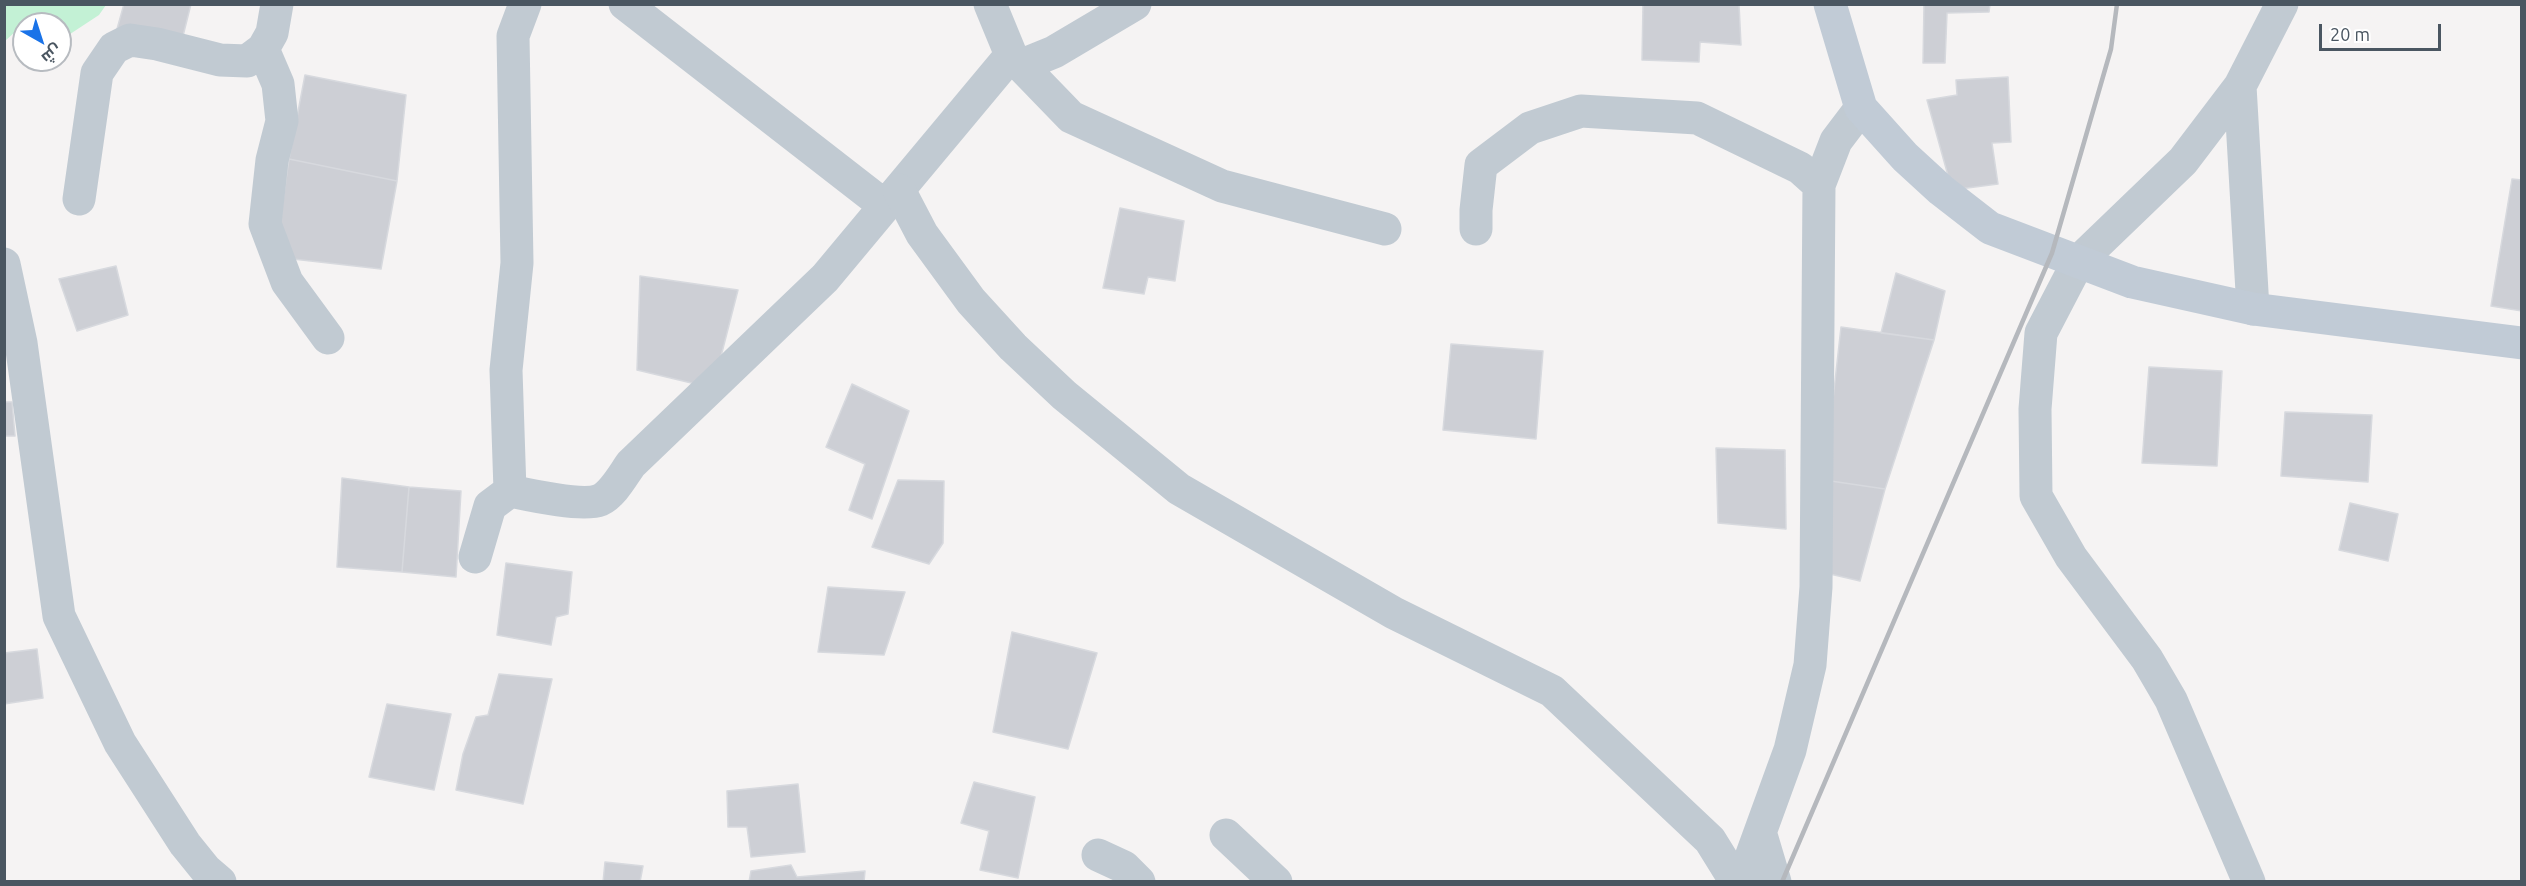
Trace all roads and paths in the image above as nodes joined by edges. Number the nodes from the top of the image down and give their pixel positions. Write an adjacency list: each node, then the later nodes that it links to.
1 (277, 4): 8 (street)
2 (525, 4): 22 (street)
3 (626, 4): 13 (street)
4 (990, 4): 9 (street)
5 (1135, 4): 9 (street)
6 (1830, 4): 11 (main road)
7 (2282, 4): 10 (street)
8 (263, 49): 14 (street); 20 (street)
9 (1017, 60): 13 (street); 15 (street)
10 (2240, 86): 17 (street); 19 (street)
11 (1861, 108): 12 (street); 17 (main road)
12 (1819, 185): 16 (street); 24 (street)
13 (892, 198): 22 (street); 30 (street)
14 (79, 199)
15 (1385, 229)
16 (1476, 229)
17 (2078, 262): 19 (main road); 33 (street)
18 (4, 264): 27 (street)
19 (2253, 309): 21 (main road)
20 (328, 338)
21 (2522, 343)
22 (510, 492): 23 (street)
23 (475, 556)
24 (1761, 835): 31 (street); 32 (street)
25 (1226, 836): 29 (street)
26 (1098, 855): 28 (street)
27 (206, 878)
28 (1138, 882)
29 (1276, 882)
30 (1736, 882)
31 (1742, 882)
32 (1775, 882)
33 (2249, 882)

